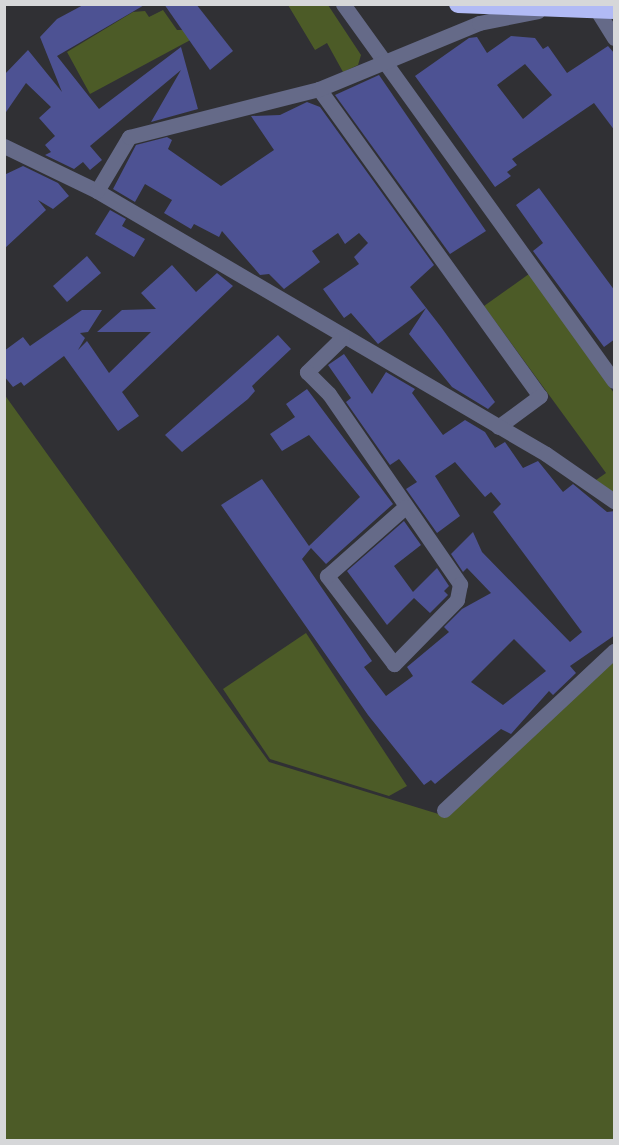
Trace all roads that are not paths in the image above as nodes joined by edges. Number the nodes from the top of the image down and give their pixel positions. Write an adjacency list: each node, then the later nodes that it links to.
1 (343, 4): 6 (street)
2 (458, 4): 4 (highway)
3 (602, 8): 4 (highway); 5 (street)
4 (544, 10): 6 (street)
5 (615, 38)
6 (381, 62): 7 (street); 11 (street)
7 (319, 89): 9 (street); 12 (street)
8 (4, 146): 9 (street)
9 (97, 191): 10 (street)
10 (342, 338): 12 (street); 14 (street)
11 (615, 381)
12 (498, 427): 13 (street)
13 (615, 501)
14 (405, 507): 14 (street)
15 (615, 651): 16 (street)
16 (444, 810)

